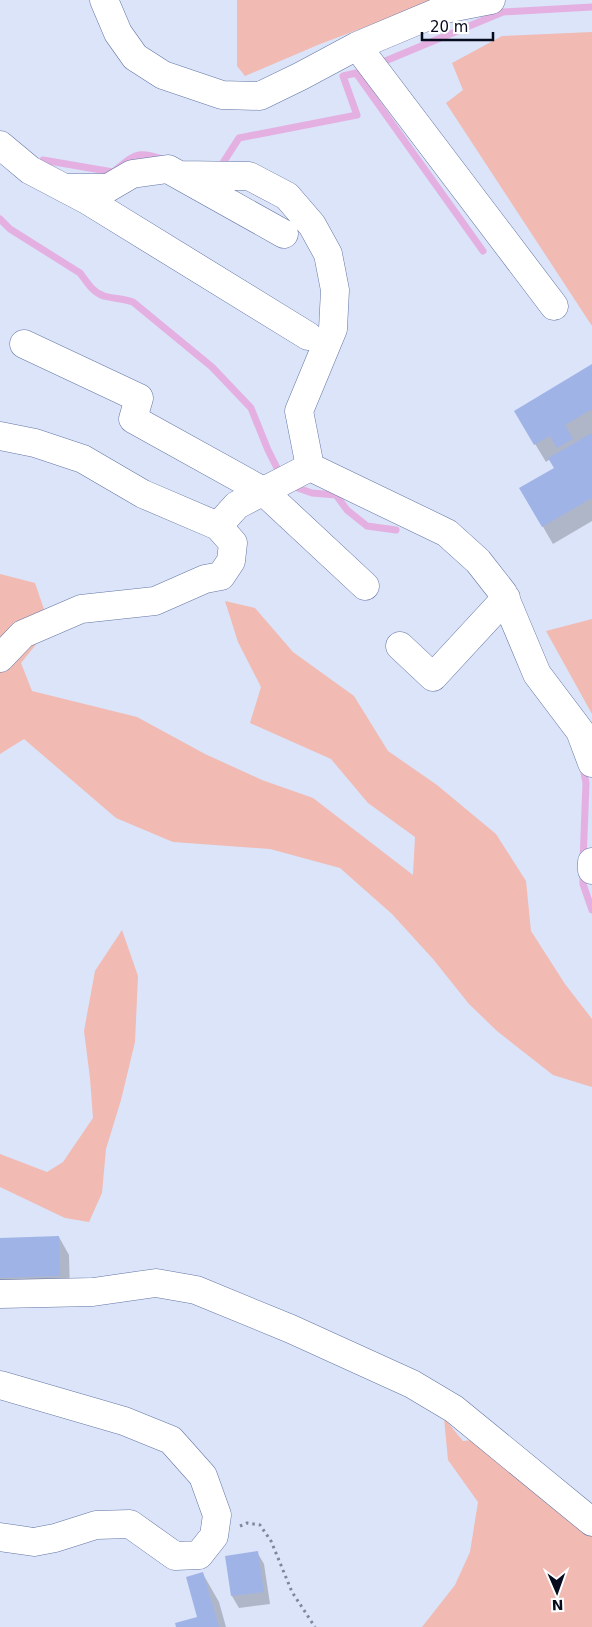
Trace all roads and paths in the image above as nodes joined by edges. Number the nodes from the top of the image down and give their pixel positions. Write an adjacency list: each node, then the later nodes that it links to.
1 (104, 0): 3 (street)
2 (491, 0): 3 (street)
3 (357, 46): 8 (street)
4 (0, 145): 6 (street)
5 (179, 175): 6 (street); 7 (street); 12 (street)
6 (64, 188): 9 (street)
7 (284, 234)
8 (554, 306)
9 (308, 336)
10 (24, 344): 13 (street)
11 (0, 436): 14 (street)
12 (310, 467): 13 (street); 16 (street)
13 (264, 491): 14 (street); 15 (street)
14 (218, 526): 18 (street)
15 (365, 586)
16 (506, 598): 17 (street); 19 (street)
17 (400, 646)
18 (0, 658)
19 (592, 763)
20 (592, 862): 21 (street)
21 (592, 870)
22 (0, 1294): 24 (street)
23 (0, 1385): 25 (street)
24 (592, 1522)
25 (214, 1536): 26 (street); 27 (path)
26 (0, 1537)
27 (315, 1627)

